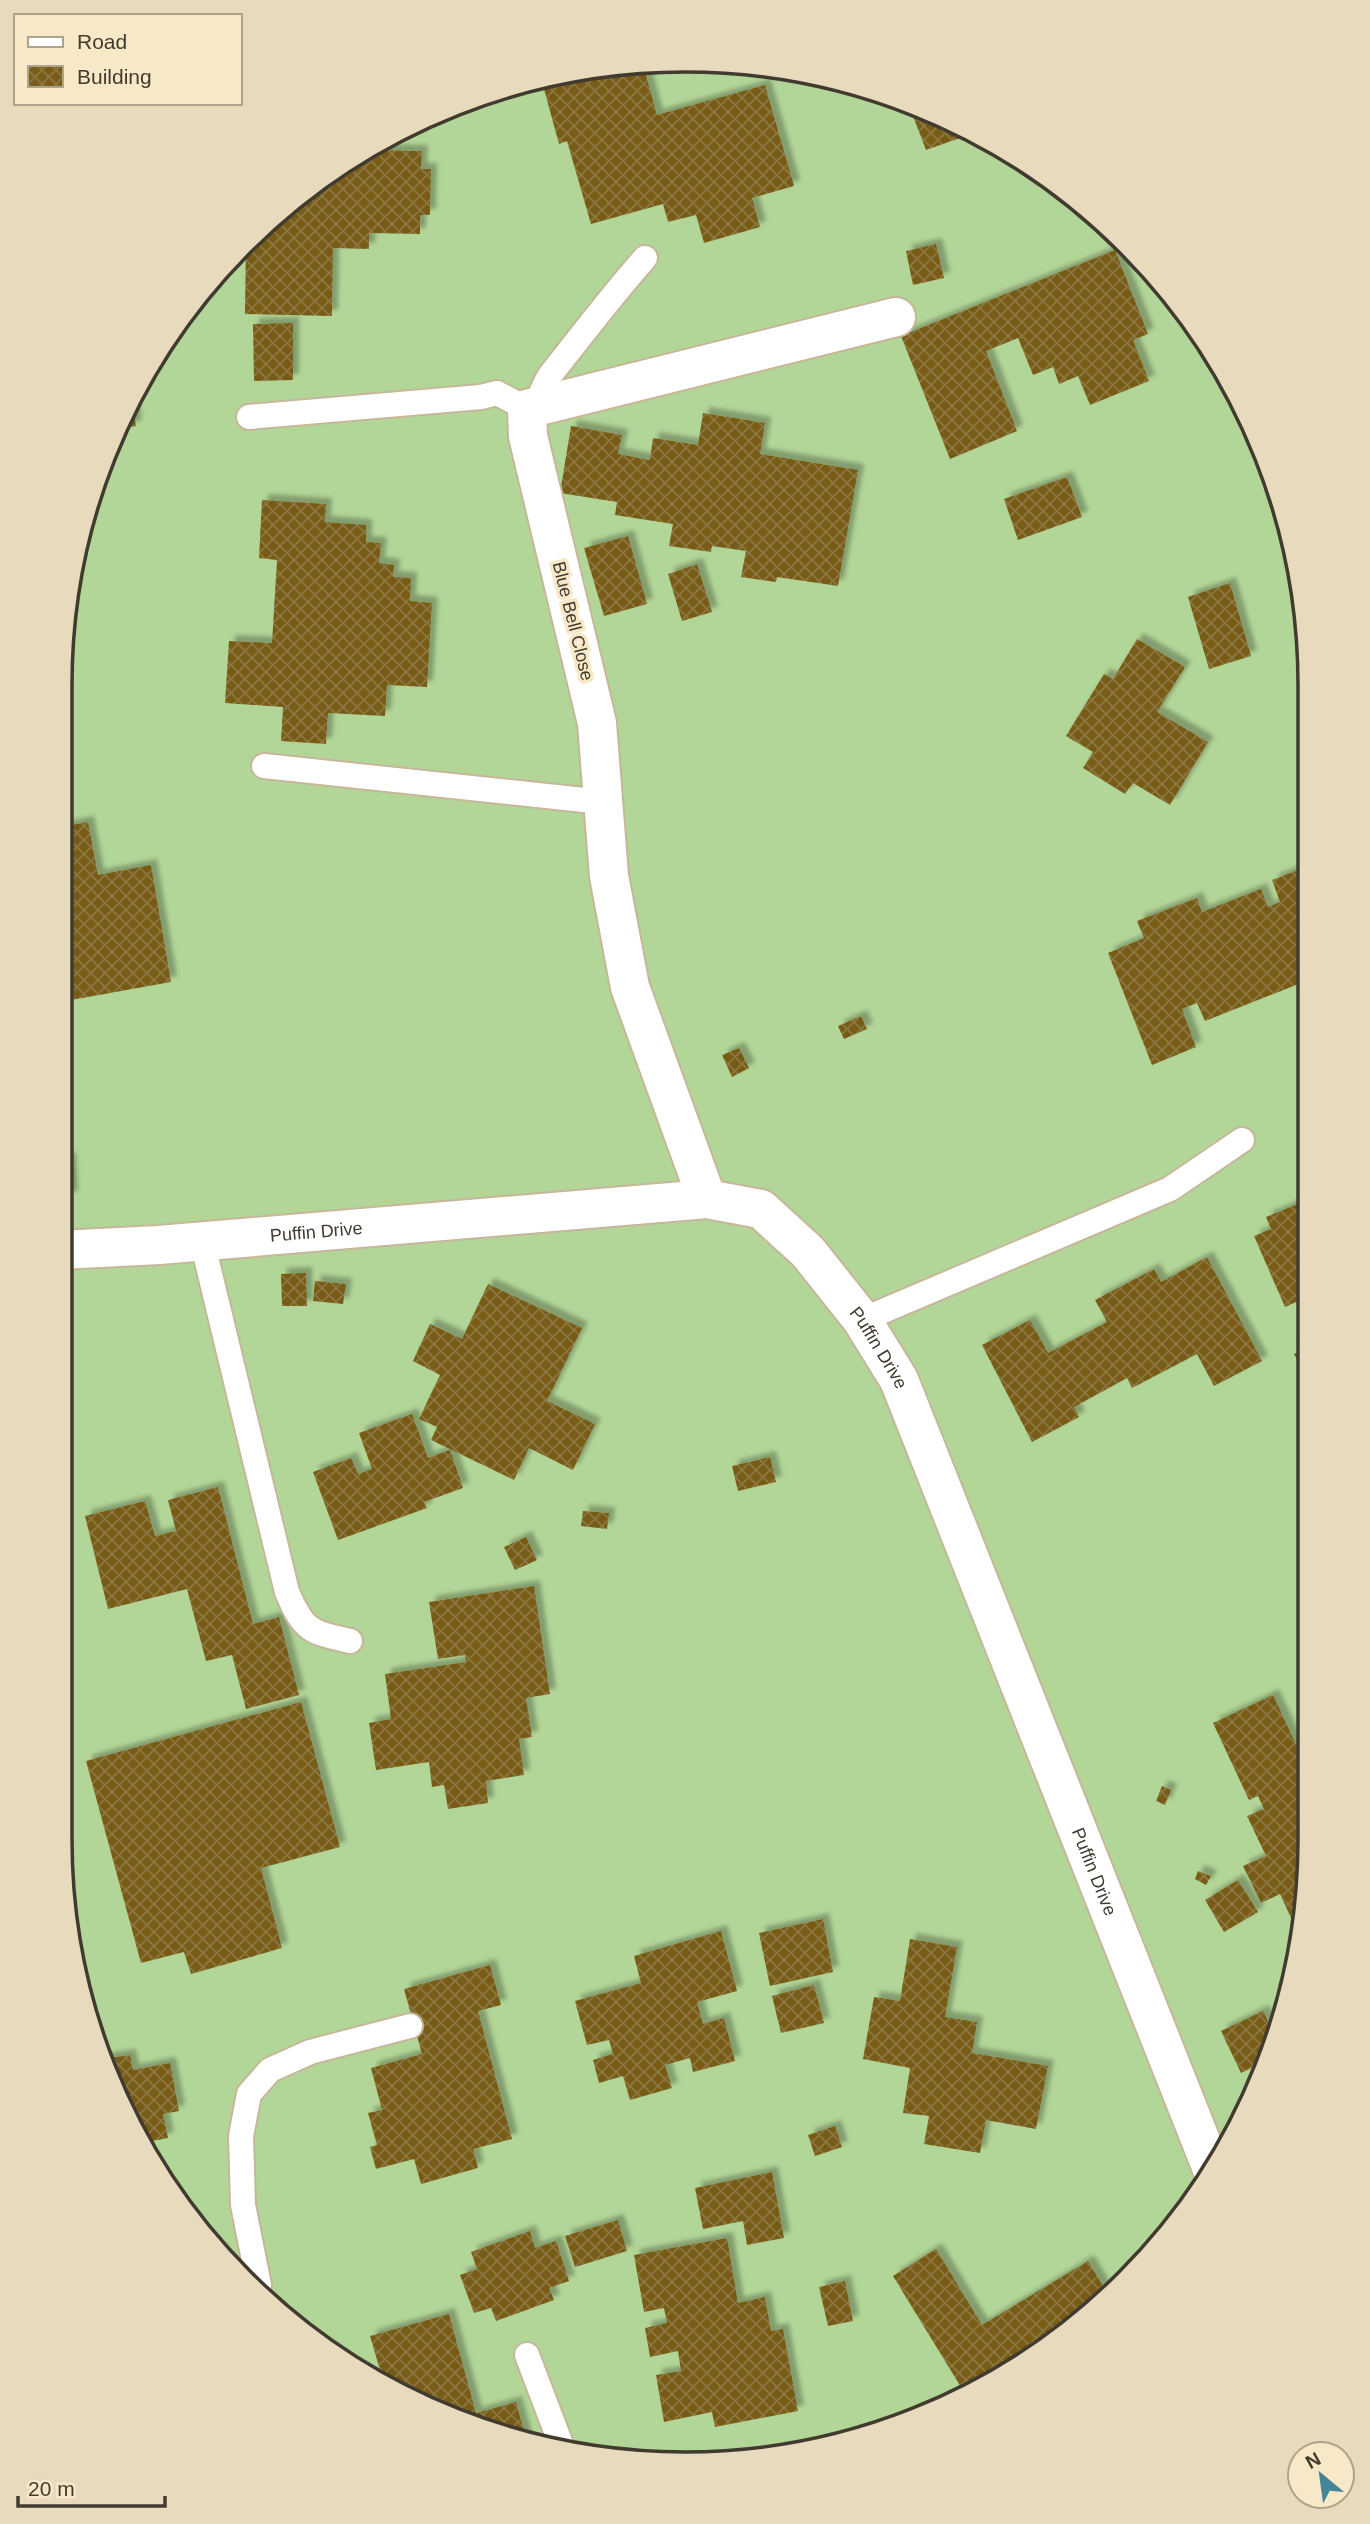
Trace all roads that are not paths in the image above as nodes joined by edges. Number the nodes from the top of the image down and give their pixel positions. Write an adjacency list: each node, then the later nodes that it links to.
1 (645, 258): 3 (lane)
2 (896, 317): 3 (street)
3 (527, 409): 4 (lane); 6 (street, Blue Bell Close)
4 (249, 416)
5 (264, 766): 6 (lane)
6 (603, 802): 8 (street, Blue Bell Close)
7 (1242, 1140): 11 (lane)
8 (707, 1199): 9 (street, Puffin Drive); 11 (street, Puffin Drive)
9 (202, 1241): 10 (street, Puffin Drive); 12 (lane)
10 (72, 1249)
11 (862, 1320): 14 (street, Puffin Drive)
12 (350, 1642)
13 (410, 2026): 15 (lane)
14 (1208, 2159)
15 (258, 2279)
16 (527, 2355): 17 (lane)
17 (559, 2439)

